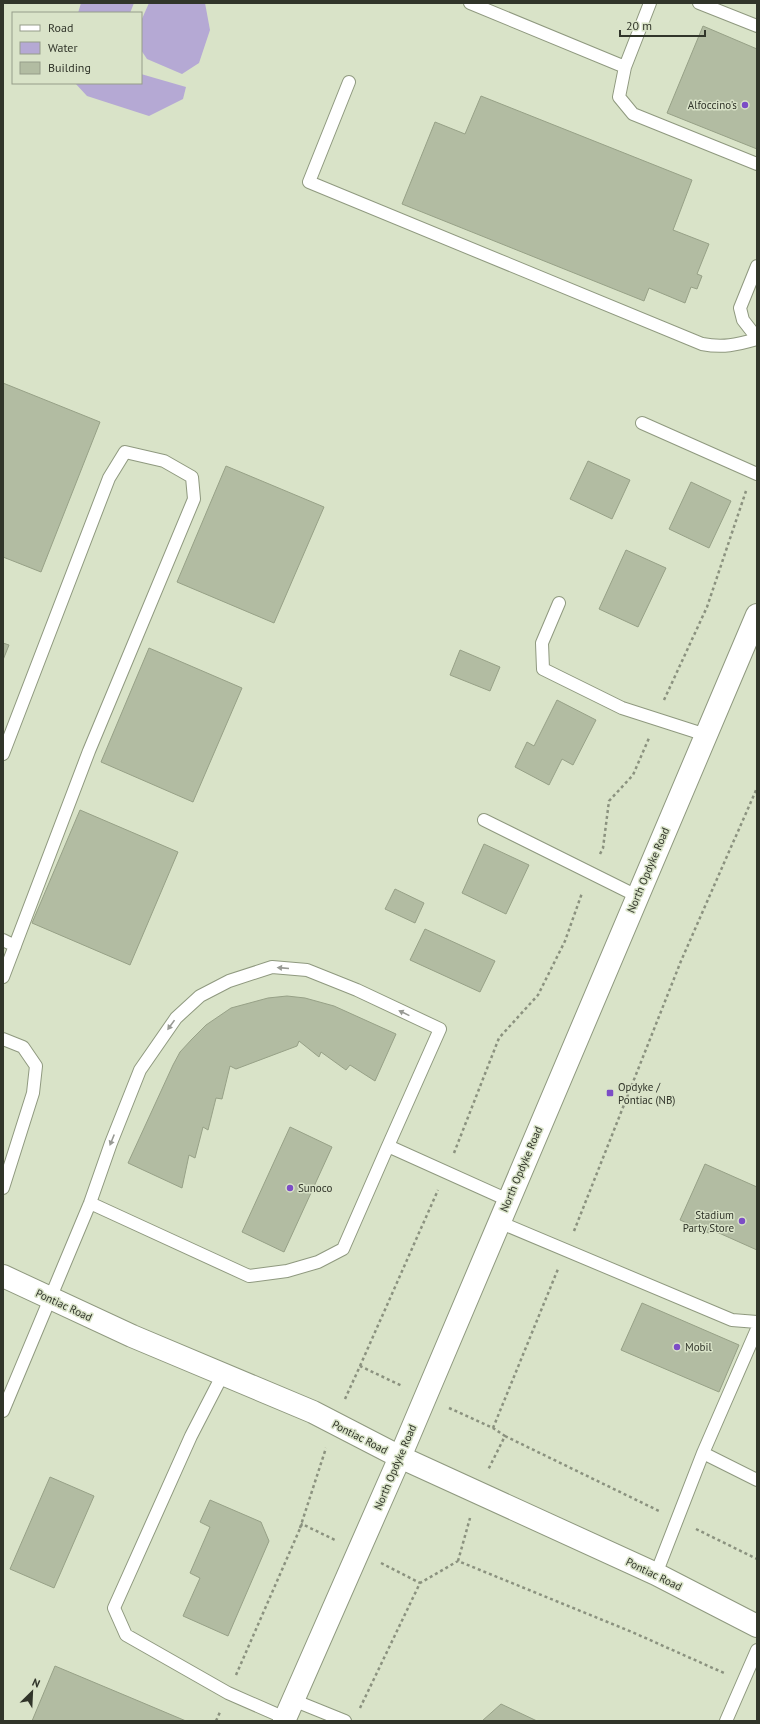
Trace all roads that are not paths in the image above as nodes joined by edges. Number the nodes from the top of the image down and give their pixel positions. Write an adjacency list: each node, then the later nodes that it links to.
1 (470, 3): 5 (lane)
2 (650, 3): 5 (lane)
3 (699, 3): 4 (lane)
4 (757, 26)
5 (625, 67): 7 (lane)
6 (349, 82): 9 (lane)
7 (757, 164)
8 (757, 266): 9 (lane)
9 (757, 339)
10 (642, 422): 11 (lane)
11 (755, 473)
12 (559, 603): 14 (lane)
13 (757, 615): 14 (main road, North Opdyke Road)
14 (706, 735): 17 (main road, North Opdyke Road)
15 (3, 754): 19 (lane)
16 (484, 820): 17 (lane)
17 (637, 896): 24 (main road, North Opdyke Road)
18 (3, 940): 19 (lane)
19 (15, 946): 20 (lane)
20 (3, 977)
21 (3, 1039): 23 (lane)
22 (388, 1146): 24 (lane); 25 (lane); 25 (lane, one-way to 25)
23 (3, 1188)
24 (508, 1200): 26 (main road, North Opdyke Road)
25 (90, 1203): 28 (lane)
26 (499, 1222): 29 (lane); 34 (main road, North Opdyke Road)
27 (3, 1276): 28 (main road, Pontiac Road)
28 (51, 1298): 31 (main road, Pontiac Road); 32 (lane)
29 (757, 1322)
30 (757, 1330): 33 (lane)
31 (223, 1374): 34 (main road, Pontiac Road); 39 (lane)
32 (3, 1411)
33 (703, 1453): 35 (lane); 36 (lane)
34 (400, 1457): 36 (main road, Pontiac Road); 39 (main road, North Opdyke Road)
35 (757, 1480)
36 (656, 1574): 37 (main road, Pontiac Road)
37 (757, 1626)
38 (757, 1650): 41 (lane)
39 (287, 1713): 40 (lane)
40 (345, 1721)
41 (726, 1721)

